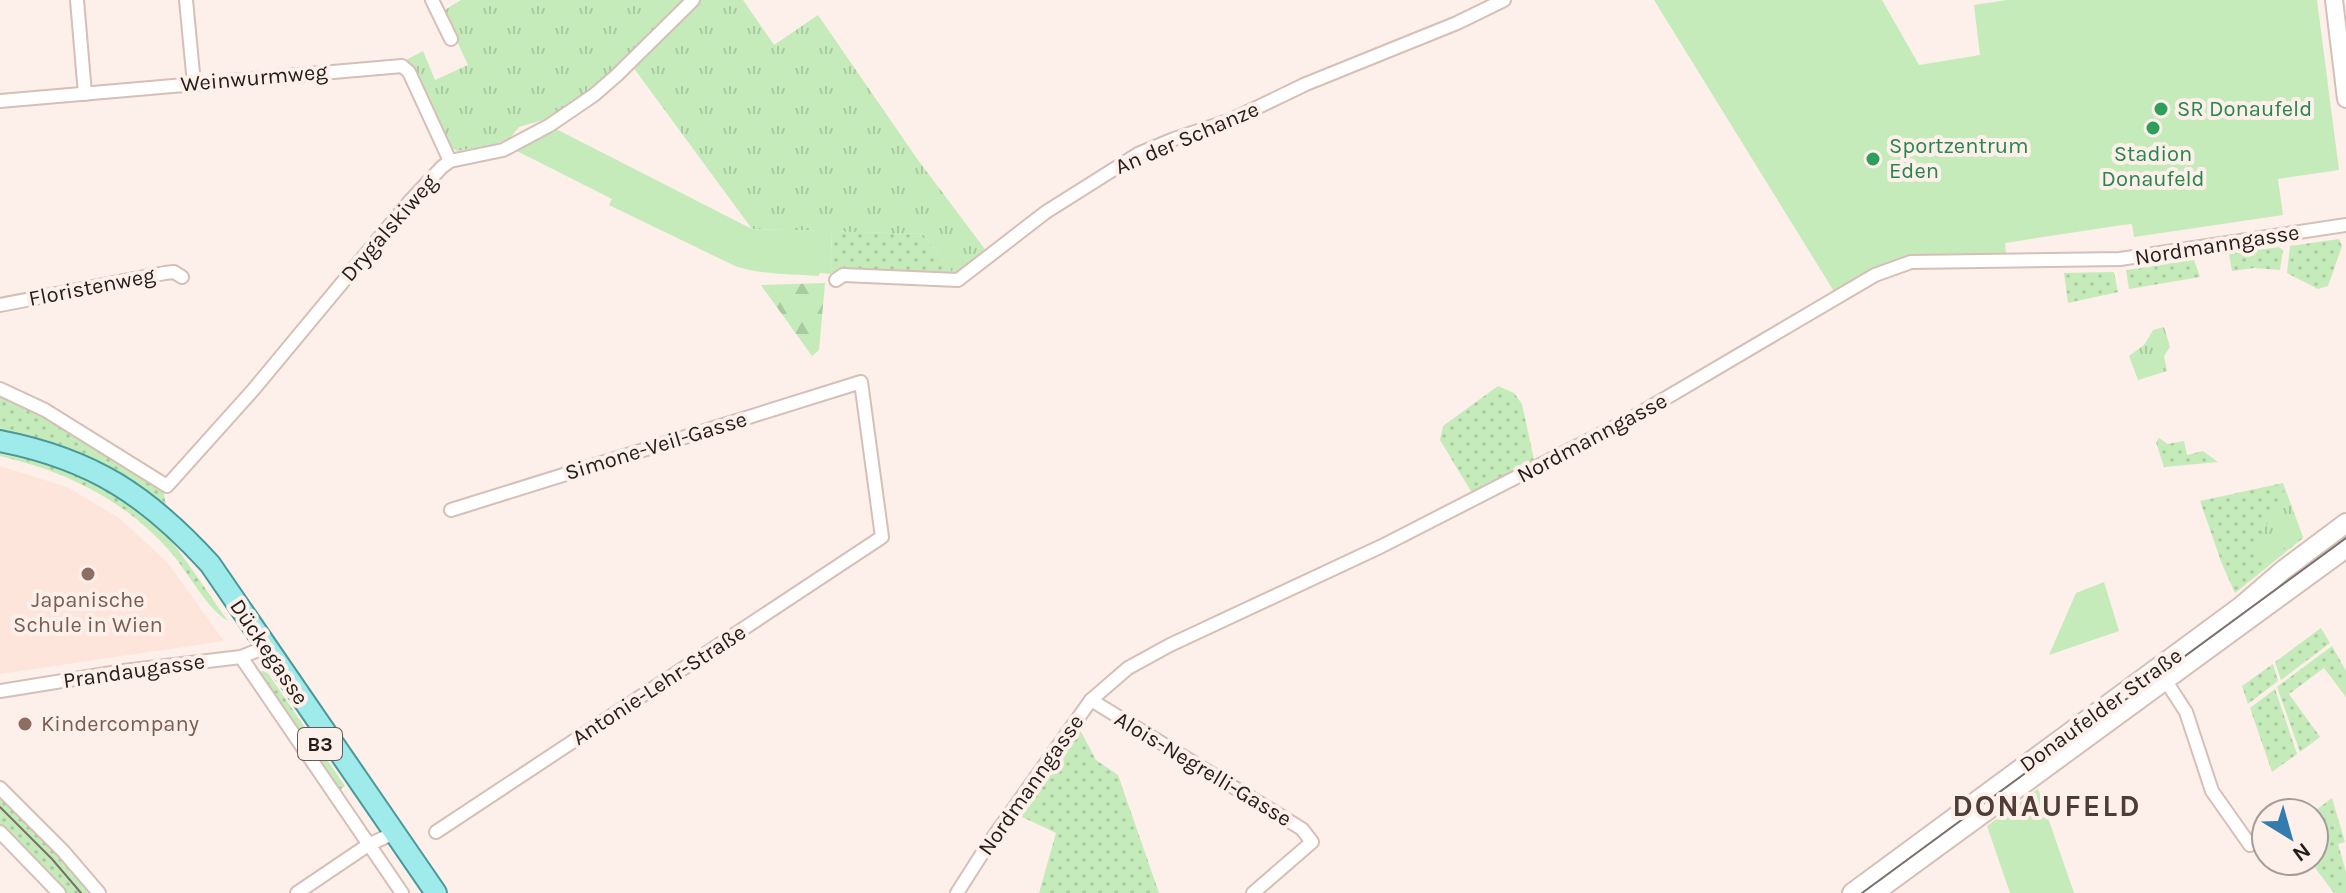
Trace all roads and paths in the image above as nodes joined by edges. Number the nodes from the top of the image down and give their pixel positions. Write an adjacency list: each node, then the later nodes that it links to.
1 (77, 0): 10 (street)
2 (186, 0): 8 (street)
3 (432, 0): 7 (street)
4 (693, 0): 12 (street, Drygalskiweg)
5 (1504, 0): 15 (street, An der Schanze)
6 (2334, 0): 9 (street)
7 (451, 39)
8 (194, 84): 10 (street, Weinwurmweg); 12 (street, Weinwurmweg)
9 (2345, 89)
10 (85, 94): 11 (street, Weinwurmweg)
11 (0, 101)
12 (450, 161): 17 (street, Drygalskiweg)
13 (2346, 225): 28 (street, Nordmanngasse)
14 (182, 277): 16 (street, Floristenweg)
15 (836, 280)
16 (0, 305)
17 (0, 389)
18 (0, 441): 20 (main road, B3)
19 (0, 449): 20 (main road, B3)
20 (143, 504): 25 (main road, Dückegasse / B3)
21 (451, 510): 23 (street, Simone-Veil-Gasse)
22 (2346, 523): 26 (main road, Donaufelder Straße)
23 (882, 537): 31 (street, Antonie-Lehr-Straße)
24 (2346, 548): 26 (main road, Donaufelder Straße)
25 (254, 652): 27 (street, Prandaugasse); 32 (main road, Dückegasse / B3)
26 (2161, 674): 33 (street); 42 (main road, Donaufelder Straße); 43 (main road, Donaufelder Straße)
27 (0, 691)
28 (1091, 700): 40 (street, Nordmanngasse); 41 (street, Alois-Negrelli-Gasse)
29 (0, 788): 35 (street)
30 (0, 832): 34 (street)
31 (436, 832)
32 (383, 838): 36 (street); 37 (street, Dückegasse); 38 (main road, Dückegasse / B3); 39 (main road, Dückegasse / B3)
33 (2250, 845)
34 (56, 892)
35 (99, 893)
36 (297, 893)
37 (402, 893)
38 (423, 893)
39 (436, 893)
40 (957, 893)
41 (1253, 893)
42 (1852, 893)
43 (1874, 893)

